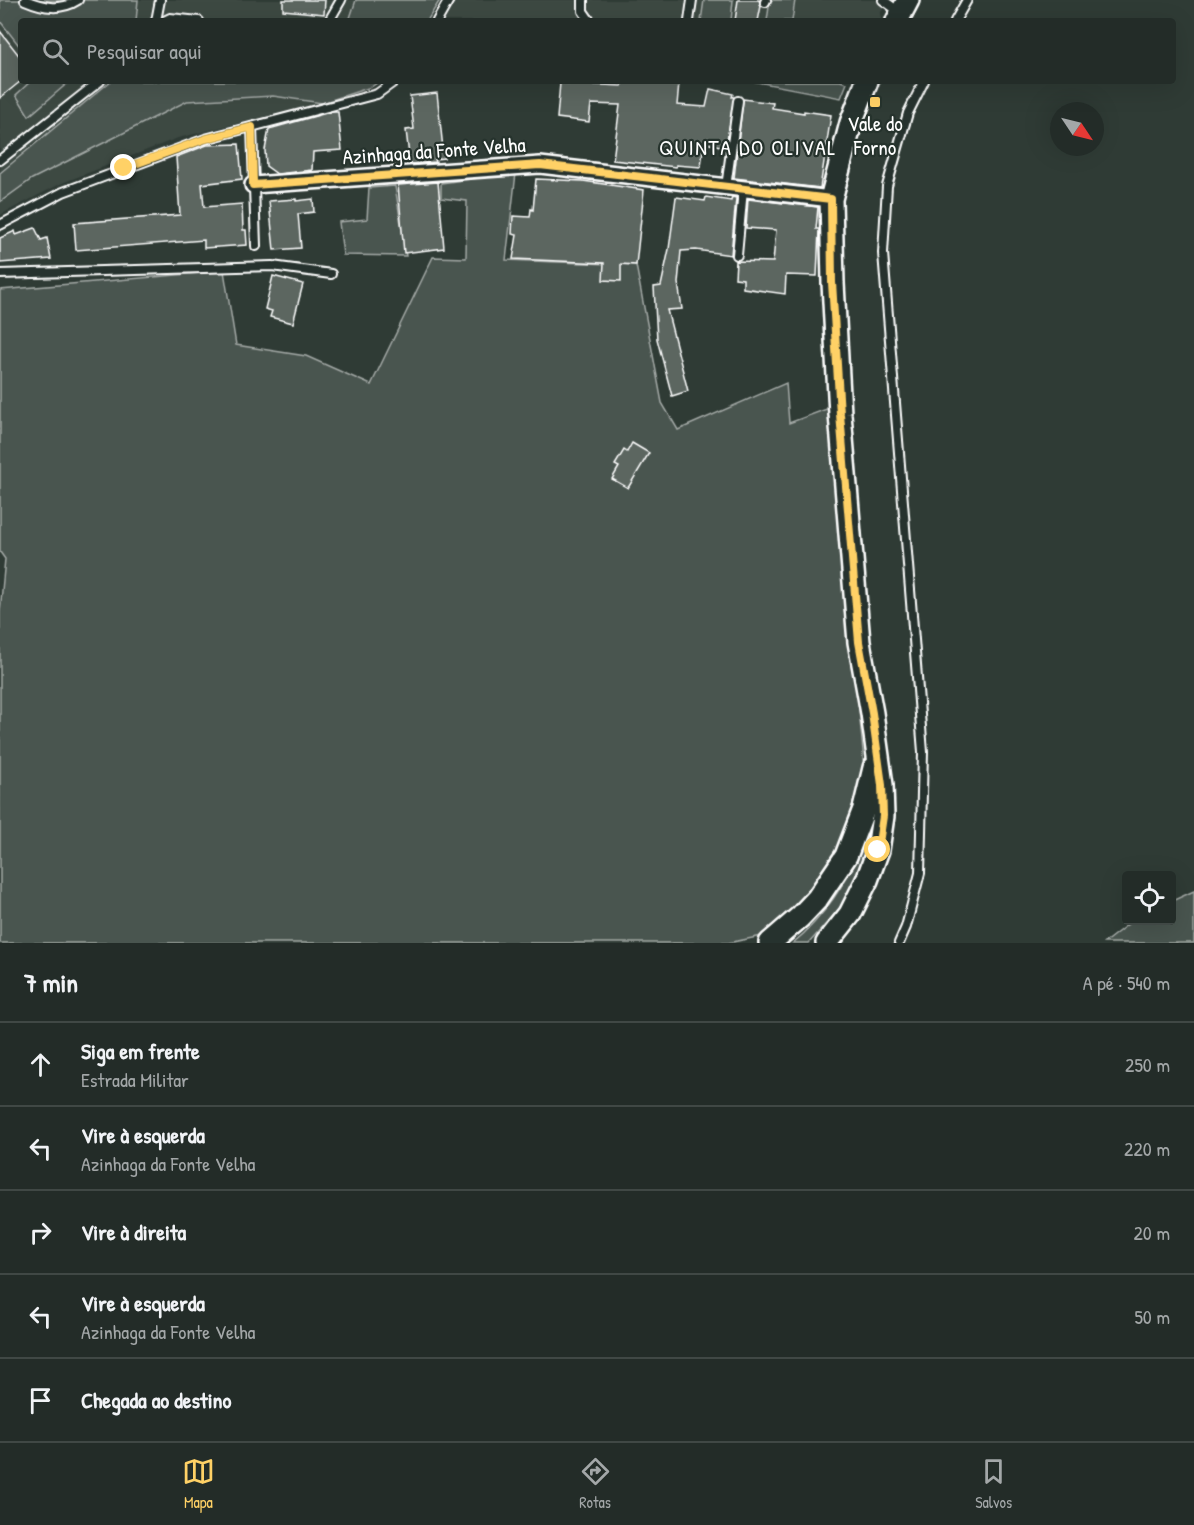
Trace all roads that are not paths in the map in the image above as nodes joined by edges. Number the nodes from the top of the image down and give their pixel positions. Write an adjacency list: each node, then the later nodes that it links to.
1 (26, 0): 2 (lane)
2 (78, 0)
3 (160, 0): 11 (lane)
4 (341, 0): 12 (lane)
5 (449, 0): 13 (lane)
6 (583, 0): 14 (lane)
7 (692, 0): 15 (lane)
8 (883, 0): 10 (lane)
9 (967, 0): 16 (lane)
10 (902, 11)
11 (157, 18)
12 (331, 18)
13 (439, 18)
14 (588, 18)
15 (689, 18)
16 (957, 18)
17 (96, 84): 23 (lane)
18 (391, 84): 22 (lane)
19 (866, 84): 27 (street)
20 (922, 84): 36 (lane)
21 (738, 101): 25 (lane)
22 (252, 127): 24 (lane); 28 (lane)
23 (0, 160)
24 (253, 185): 25 (street, Azinhaga da Fonte Velha); 29 (lane)
25 (726, 187): 26 (street, Azinhaga da Fonte Velha)
26 (743, 189): 27 (street, Azinhaga da Fonte Velha); 30 (lane)
27 (831, 199): 33 (street)
28 (0, 225)
29 (256, 246)
30 (737, 255)
31 (0, 274): 32 (lane)
32 (331, 274)
33 (877, 756): 34 (street); 35 (street)
34 (770, 943)
35 (826, 943)
36 (899, 943)

